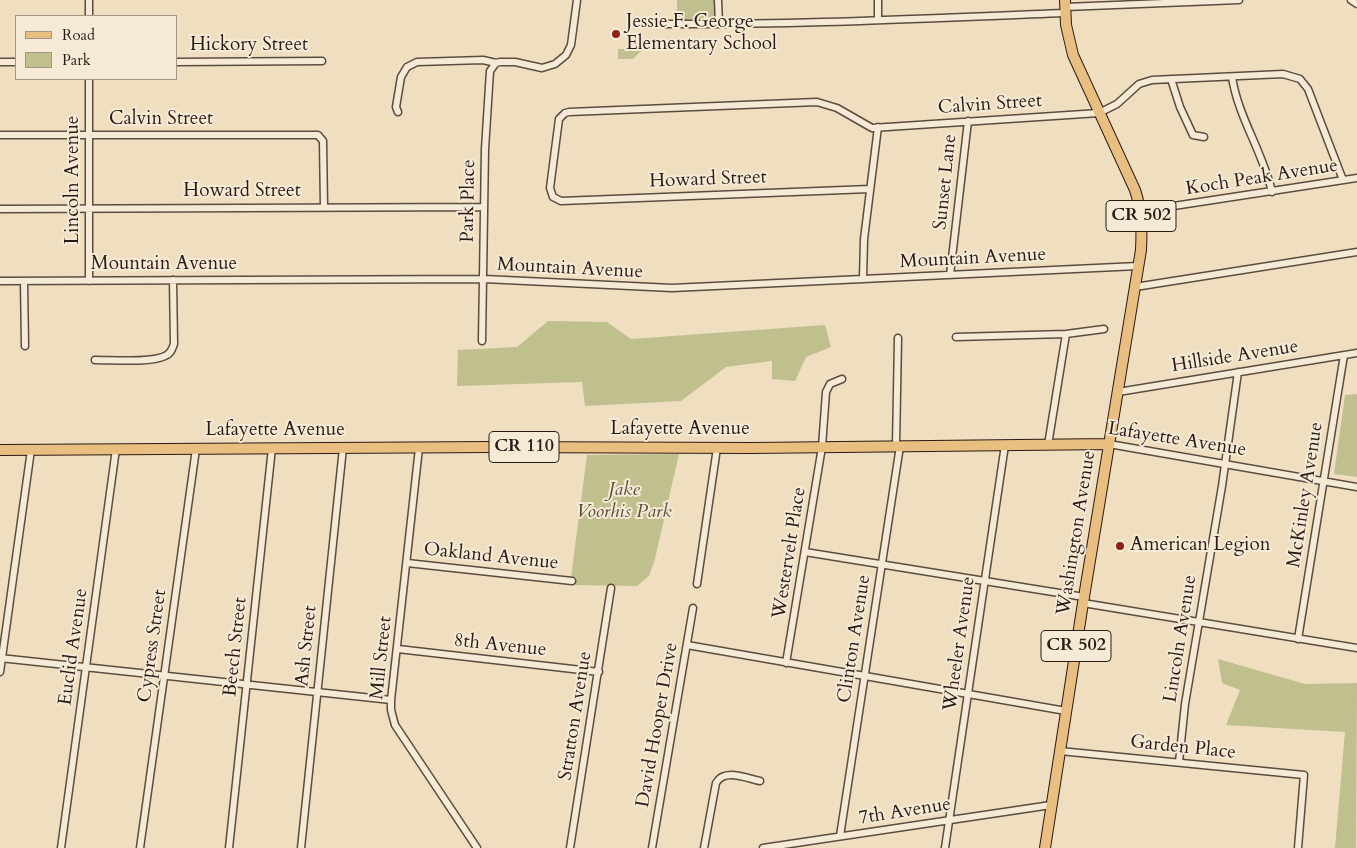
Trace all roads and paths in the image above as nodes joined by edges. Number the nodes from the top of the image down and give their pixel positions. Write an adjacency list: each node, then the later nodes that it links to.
1 (89, 0): 9 (street)
2 (578, 0): 17 (street)
3 (718, 0): 12 (street)
4 (878, 0): 10 (street)
5 (1239, 0): 8 (street)
6 (1351, 0): 7 (street)
7 (1357, 4)
8 (1065, 7): 10 (street); 22 (main road, Washington Avenue / CR 502)
9 (89, 15)
10 (878, 20): 12 (street)
11 (663, 24): 12 (street)
12 (719, 24)
13 (322, 61): 16 (street, Hickory Street)
14 (0, 62): 15 (street)
15 (15, 62)
16 (178, 62)
17 (496, 63): 21 (street); 33 (street, Park Place)
18 (1232, 76): 19 (street, Calvin Street); 29 (street, Calvin Street); 31 (street)
19 (1171, 79): 22 (street, Calvin Street); 27 (street)
20 (89, 80): 26 (street, Lincoln Avenue)
21 (398, 112)
22 (1099, 113): 23 (street, Calvin Street); 37 (main road, Washington Avenue / CR 502)
23 (968, 121): 24 (street, Calvin Street); 40 (street, Sunset Lane)
24 (878, 127): 30 (street); 32 (street, Calvin Street)
25 (0, 135): 26 (street, Calvin Street)
26 (89, 135): 34 (street, Calvin Street); 35 (street, Lincoln Avenue)
27 (1204, 137)
28 (1357, 178): 29 (street, Koch Peak Avenue)
29 (1343, 180): 31 (street, Koch Peak Avenue)
30 (870, 189): 32 (street, Howard Street); 42 (street)
31 (1272, 192): 37 (street, Koch Peak Avenue)
32 (551, 193)
33 (484, 206): 34 (street, Howard Street); 41 (street, Park Place)
34 (324, 207): 35 (street, Howard Street)
35 (89, 208): 36 (street, Howard Street); 46 (street, Lincoln Avenue)
36 (0, 209)
37 (1141, 211): 39 (main road, Washington Avenue / CR 502)
38 (1357, 252): 47 (street)
39 (1138, 266): 40 (street, Mountain Avenue); 47 (main road, Washington Avenue / CR 502)
40 (950, 275): 42 (street, Mountain Avenue)
41 (484, 279): 42 (street, Mountain Avenue); 43 (street, Mountain Avenue); 52 (street, Park Place)
42 (863, 279)
43 (173, 280): 46 (street, Mountain Avenue); 56 (street)
44 (0, 281): 45 (street, Mountain Avenue)
45 (24, 281): 46 (street, Mountain Avenue); 53 (street)
46 (90, 281)
47 (1134, 287): 59 (main road, Washington Avenue / CR 502)
48 (1104, 329): 49 (street)
49 (1066, 334): 50 (street); 62 (street)
50 (956, 337)
51 (898, 338): 63 (street, Clinton Avenue)
52 (482, 341)
53 (25, 346)
54 (1357, 353): 55 (street, Hillside Avenue)
55 (1344, 355): 57 (street, Hillside Avenue); 74 (street, McKinley Avenue)
56 (95, 360)
57 (1238, 372): 59 (street, Hillside Avenue); 73 (street, Lincoln Avenue)
58 (842, 379): 64 (street, Westervelt Place)
59 (1118, 392): 60 (main road, Washington Avenue / CR 502)
60 (1109, 444): 62 (main road, Lafayette Avenue / CR 110); 73 (street, Lafayette Avenue); 83 (main road, Washington Avenue / CR 502)
61 (1005, 445): 62 (main road, Lafayette Avenue / CR 110); 63 (main road, Lafayette Avenue / CR 110); 80 (street, Wheeler Avenue)
62 (1048, 445)
63 (898, 446): 64 (main road, Lafayette Avenue / CR 110); 78 (street, Clinton Avenue)
64 (822, 447): 68 (main road, Lafayette Avenue / CR 110); 76 (street, Westervelt Place)
65 (272, 448): 66 (main road, Lafayette Avenue / CR 110); 70 (main road, Lafayette Avenue / CR 110); 97 (street, Beech Street)
66 (343, 448): 67 (main road, Lafayette Avenue / CR 110); 98 (street, Ash Street)
67 (419, 448): 68 (main road, Lafayette Avenue / CR 110); 77 (street, Mill Street)
68 (717, 448): 81 (street)
69 (116, 449): 70 (main road, Lafayette Avenue / CR 110); 72 (main road, Lafayette Avenue / CR 110); 92 (street, Euclid Avenue)
70 (196, 449): 95 (street, Cypress Street)
71 (0, 450): 72 (main road, Lafayette Avenue / CR 110)
72 (31, 450): 90 (street)
73 (1224, 465): 74 (street, Lafayette Avenue); 85 (street, Lincoln Avenue)
74 (1324, 481): 75 (street, Lafayette Avenue); 86 (street, McKinley Avenue)
75 (1357, 487)
76 (805, 552): 78 (street); 91 (street, Westervelt Place)
77 (407, 563): 79 (street, Oakland Avenue); 89 (street, Mill Street)
78 (882, 564): 80 (street); 96 (street, Clinton Avenue)
79 (572, 581)
80 (985, 581): 83 (street); 99 (street, Wheeler Avenue)
81 (697, 584)
82 (611, 588): 94 (street, Stratton Avenue)
83 (1084, 600): 85 (street); 101 (main road, Washington Avenue / CR 502)
84 (693, 608): 87 (street, David Hooper Drive)
85 (1198, 623): 86 (street); 103 (street, Lincoln Avenue)
86 (1298, 639): 88 (street)
87 (687, 645): 91 (street); 114 (street, David Hooper Drive)
88 (1357, 648)
89 (398, 649): 94 (street, 8th Avenue); 100 (street, Mill Street)
90 (1, 658): 92 (street); 93 (street)
91 (786, 663): 96 (street)
92 (86, 667): 95 (street); 108 (street, Euclid Avenue)
93 (0, 672)
94 (599, 672): 113 (street, Stratton Avenue)
95 (164, 676): 97 (street); 109 (street, Cypress Street)
96 (865, 677): 99 (street); 107 (street, Clinton Avenue)
97 (247, 684): 98 (street); 110 (street, Beech Street)
98 (317, 692): 100 (street); 111 (street, Ash Street)
99 (968, 695): 101 (street); 106 (street, Wheeler Avenue)
100 (391, 700): 112 (street, Mill Street)
101 (1066, 711): 102 (main road, Washington Avenue / CR 502)
102 (1060, 750): 103 (street, Garden Place); 105 (main road, Washington Avenue / CR 502)
103 (1178, 762): 119 (street, Garden Place)
104 (760, 781): 115 (street)
105 (1051, 805): 106 (street, 7th Avenue); 118 (main road, Washington Avenue / CR 502)
106 (949, 820): 107 (street, 7th Avenue); 117 (street, Wheeler Avenue)
107 (840, 836): 116 (street, 7th Avenue)
108 (61, 848)
109 (140, 848)
110 (229, 848)
111 (301, 848)
112 (476, 848)
113 (570, 848)
114 (652, 848)
115 (704, 848)
116 (763, 848)
117 (945, 848)
118 (1046, 848)
119 (1298, 848)

